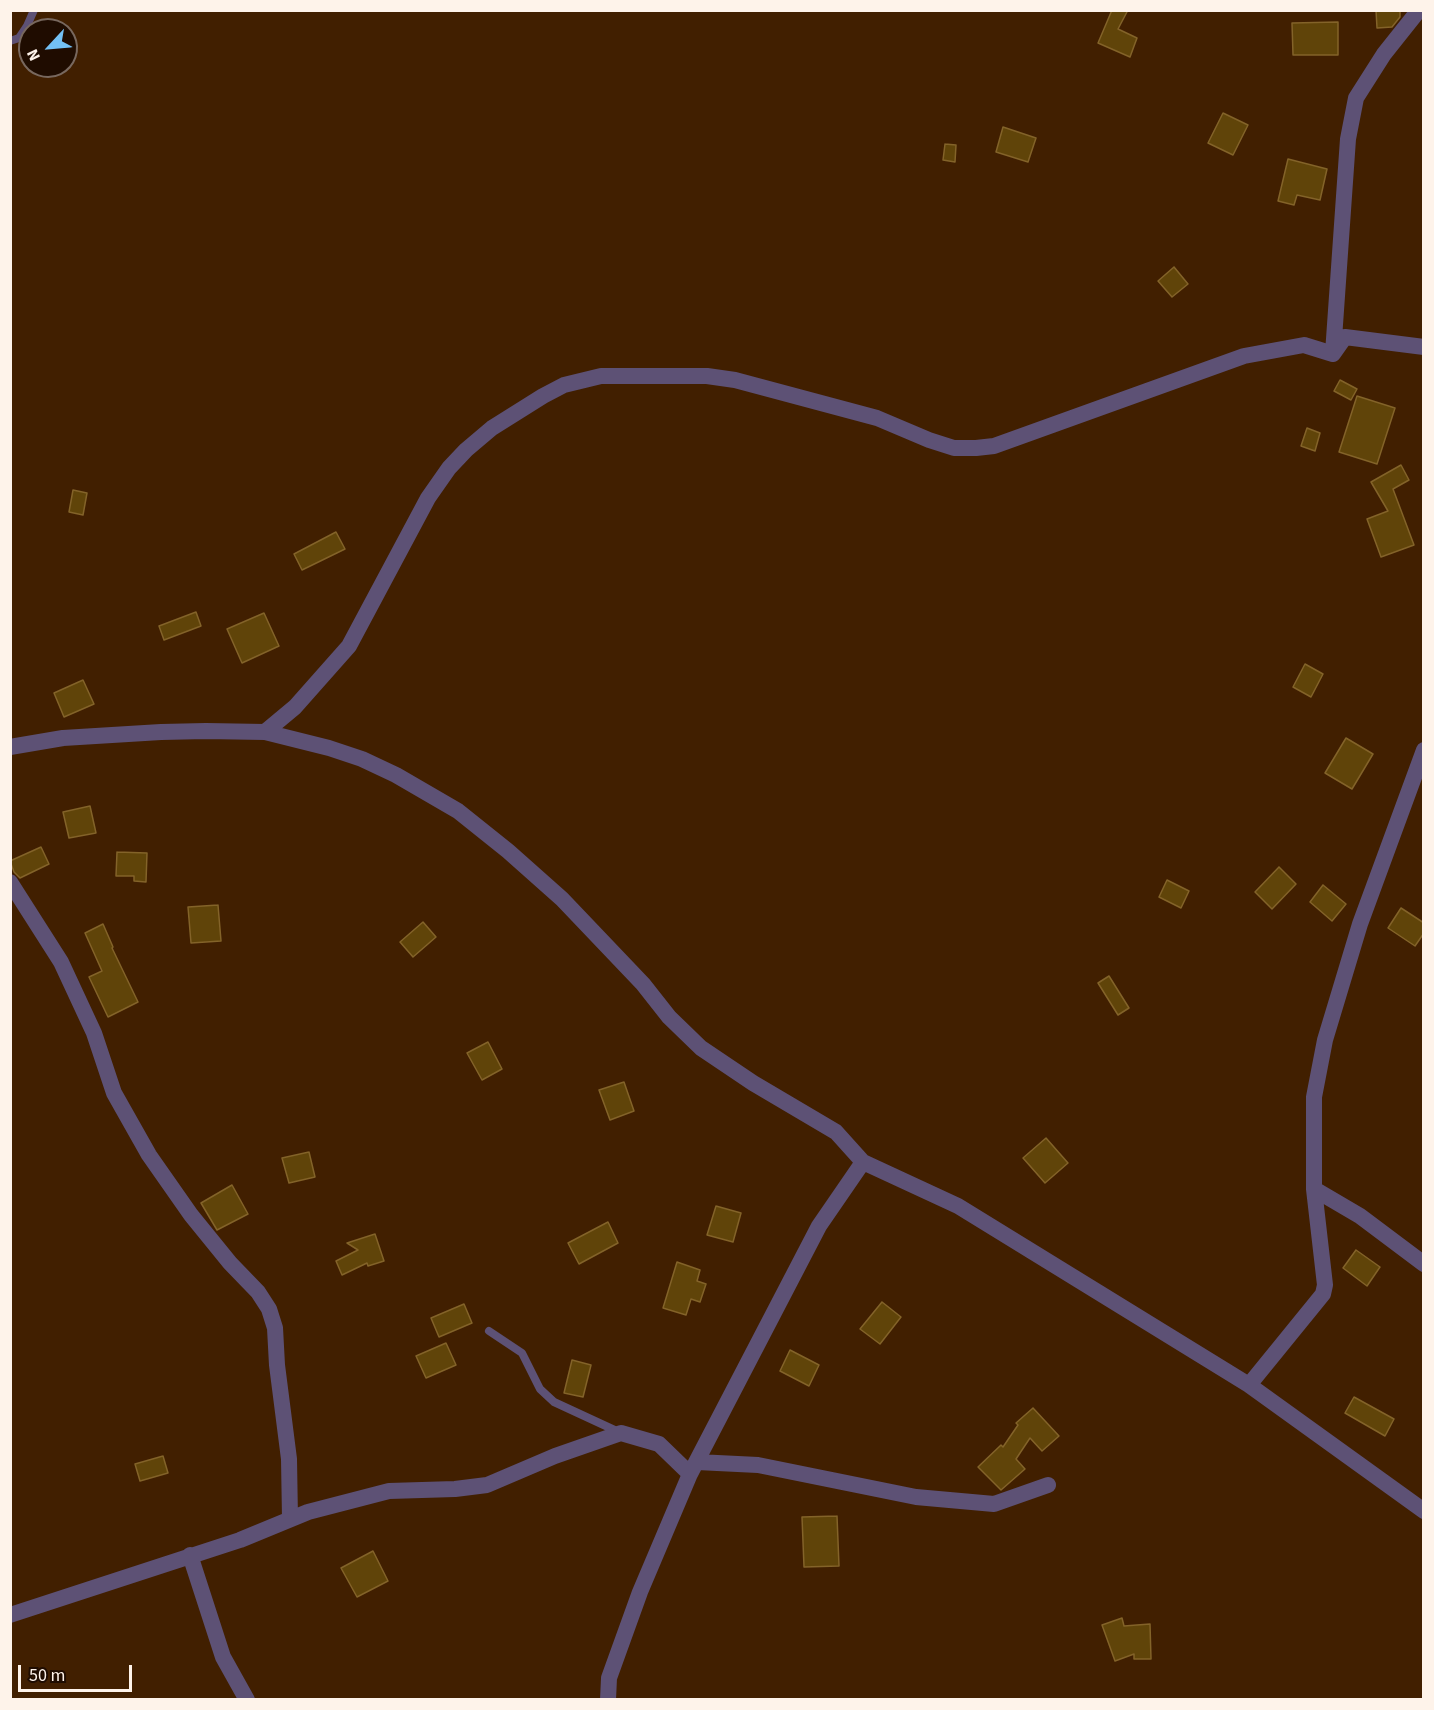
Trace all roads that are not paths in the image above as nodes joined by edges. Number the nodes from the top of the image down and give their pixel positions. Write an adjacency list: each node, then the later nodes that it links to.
1 (34, 10): 3 (lane)
2 (1419, 10): 5 (street)
3 (10, 41)
4 (1424, 346): 5 (street)
5 (1333, 354): 6 (street)
6 (265, 732): 7 (street); 10 (street)
7 (10, 747)
8 (1424, 750): 11 (street)
9 (10, 882): 19 (street)
10 (863, 1162): 14 (street); 16 (street)
11 (1314, 1189): 12 (street); 14 (street)
12 (1424, 1264)
13 (489, 1331): 15 (lane)
14 (1249, 1385): 18 (street)
15 (621, 1433): 16 (street); 19 (street)
16 (694, 1468): 17 (street); 23 (street)
17 (1048, 1485)
18 (1424, 1511)
19 (290, 1519): 20 (street)
20 (190, 1555): 21 (street); 22 (street)
21 (10, 1615)
22 (247, 1700)
23 (608, 1700)

